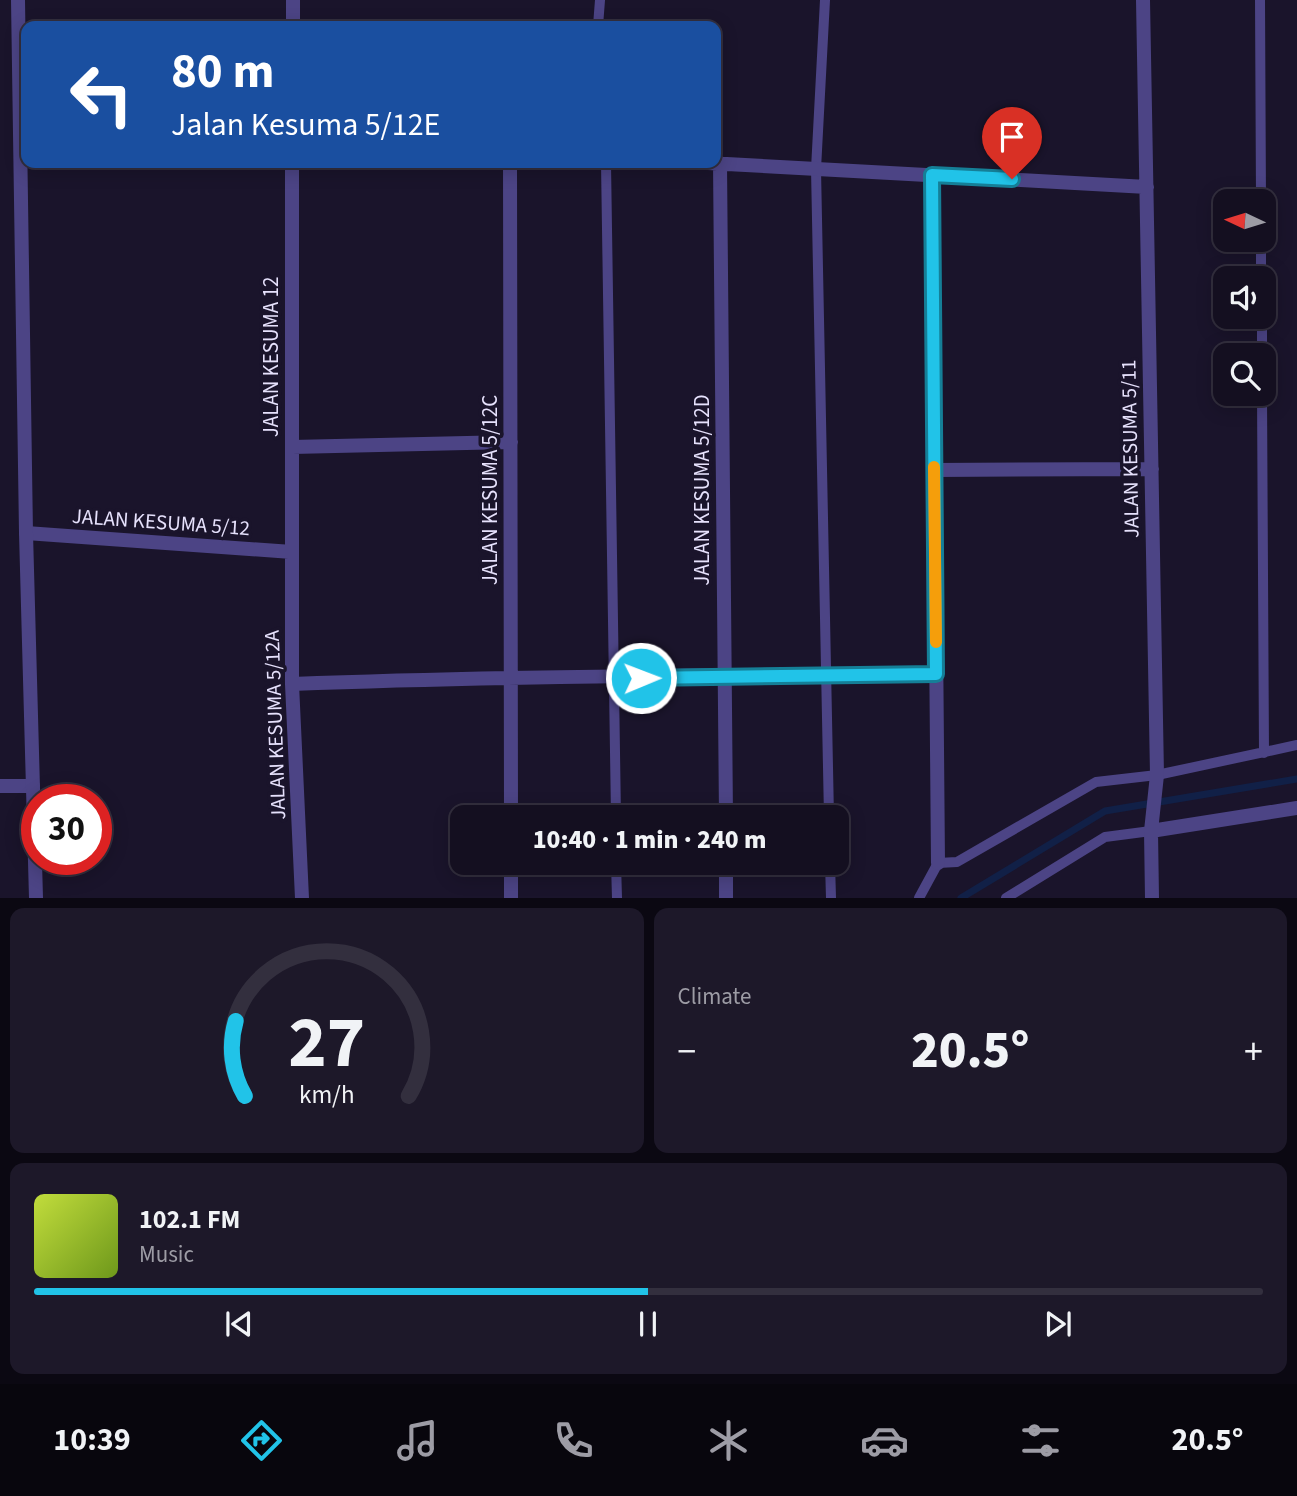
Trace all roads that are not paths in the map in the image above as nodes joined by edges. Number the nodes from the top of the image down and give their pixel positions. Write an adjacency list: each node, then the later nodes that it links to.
1 (18, 0): 23 (street)
2 (293, 0): 7 (street)
3 (600, 0): 8 (lane)
4 (825, 0): 14 (lane)
5 (1143, 0): 16 (street, JALAN KESUMA 5/11)
6 (1260, 0): 17 (lane)
7 (293, 21)
8 (598, 21)
9 (721, 163): 14 (street)
10 (292, 168): 20 (street, JALAN KESUMA 12)
11 (510, 168): 19 (street, JALAN KESUMA 5/12C)
12 (606, 168): 29 (lane)
13 (714, 168): 28 (street, JALAN KESUMA 5/12D)
14 (816, 169): 15 (street); 26 (lane)
15 (932, 175): 16 (street); 22 (street)
16 (1147, 187): 21 (street, JALAN KESUMA 5/11)
17 (1261, 189)
18 (1262, 406): 32 (lane)
19 (510, 442): 20 (street); 27 (street, JALAN KESUMA 5/12C)
20 (292, 447): 24 (street, JALAN KESUMA 12)
21 (1152, 469): 22 (street); 33 (street, JALAN KESUMA 5/11)
22 (934, 470): 25 (street)
23 (26, 533): 24 (street, JALAN KESUMA 5/12); 34 (street)
24 (292, 552): 30 (street, JALAN KESUMA 5/12A)
25 (936, 674): 26 (street); 43 (street)
26 (827, 675): 28 (street); 40 (lane)
27 (511, 676): 29 (street); 30 (street); 37 (street, JALAN KESUMA 5/12C)
28 (724, 676): 29 (street); 39 (street, JALAN KESUMA 5/12D)
29 (614, 679): 38 (lane)
30 (292, 684): 51 (street, JALAN KESUMA 5/12A)
31 (1297, 745): 32 (lane)
32 (1264, 753): 33 (lane)
33 (1157, 775): 42 (street, JALAN KESUMA 5/11); 43 (lane)
34 (33, 784)
35 (0, 786): 36 (street)
36 (21, 786)
37 (511, 805)
38 (616, 805)
39 (726, 805)
40 (830, 805)
41 (1297, 808): 42 (street)
42 (1151, 831): 49 (lane); 58 (street, JALAN KESUMA 5/11)
43 (938, 863): 56 (lane)
44 (35, 875): 50 (street)
45 (511, 875): 52 (street)
46 (617, 875): 53 (lane)
47 (726, 875): 54 (street)
48 (830, 875): 55 (lane)
49 (1021, 893): 57 (lane)
50 (36, 898)
51 (302, 898)
52 (511, 898)
53 (617, 898)
54 (726, 898)
55 (831, 898)
56 (919, 898)
57 (1006, 898)
58 (1152, 898)

